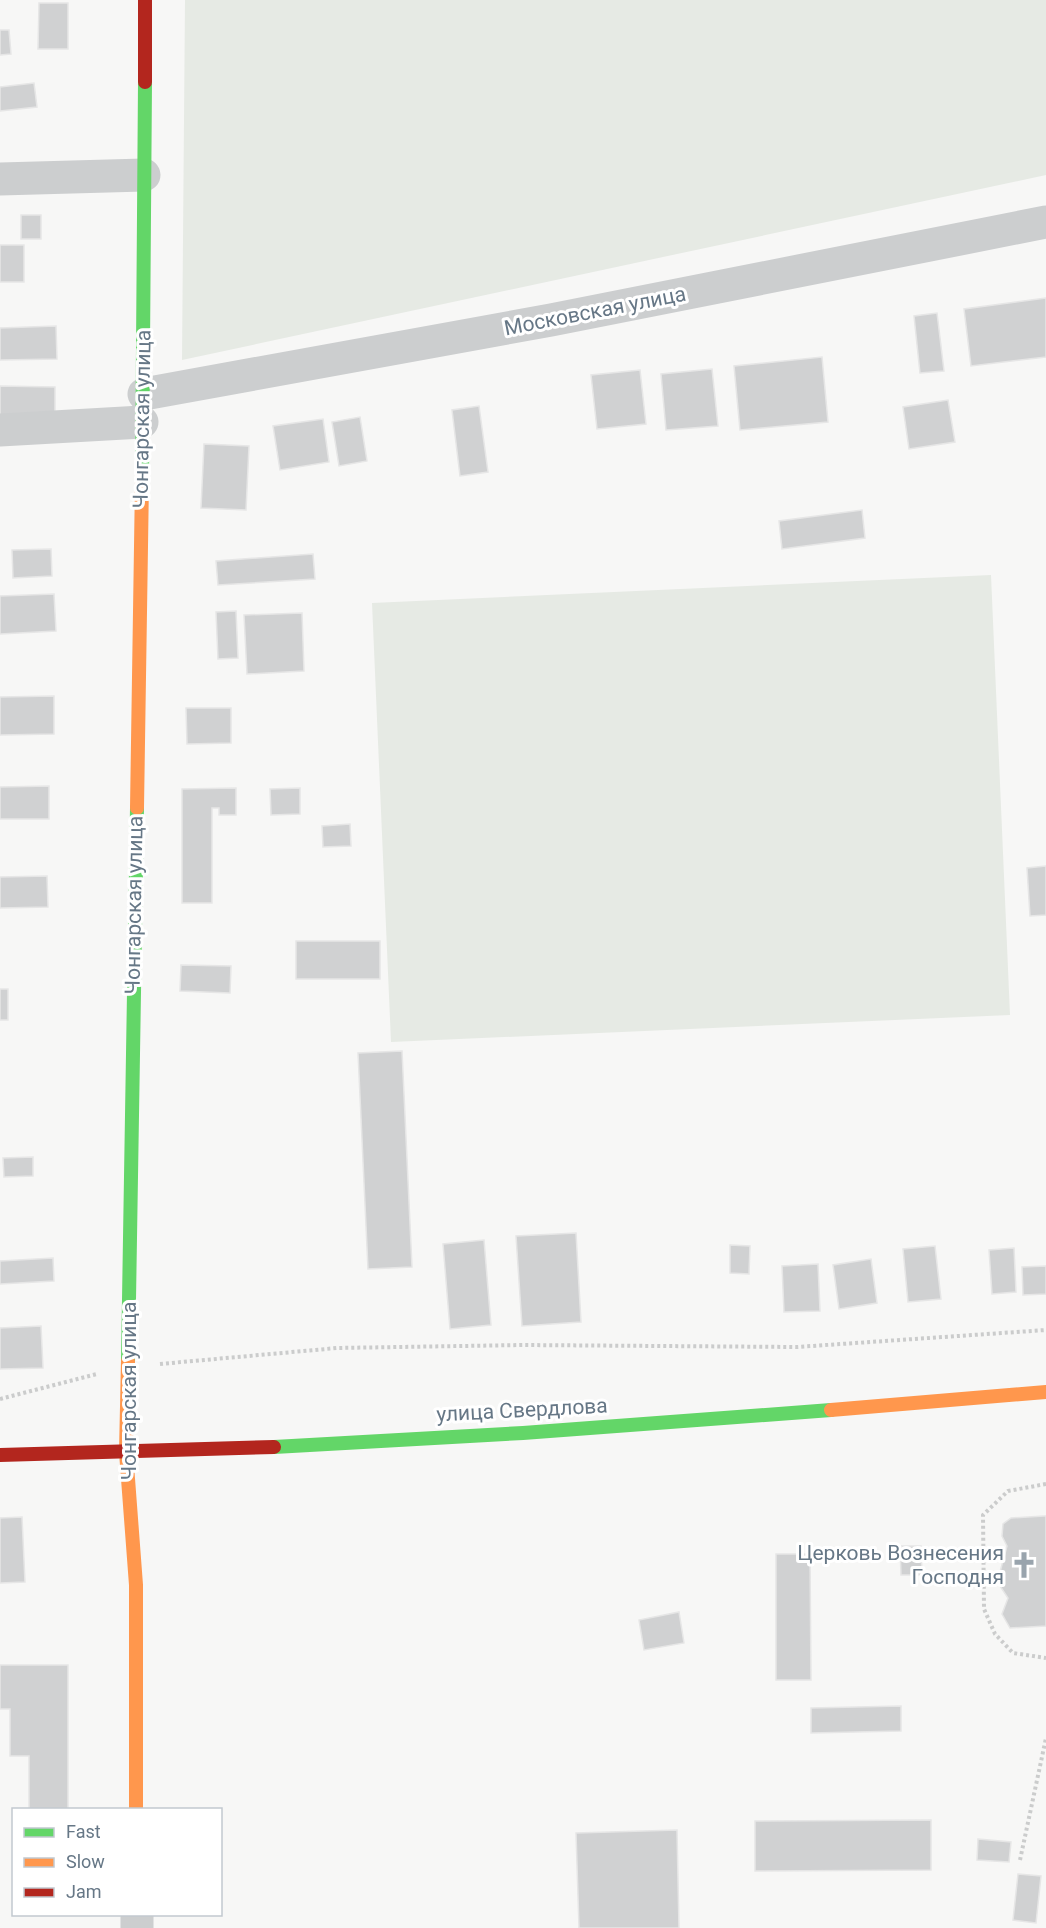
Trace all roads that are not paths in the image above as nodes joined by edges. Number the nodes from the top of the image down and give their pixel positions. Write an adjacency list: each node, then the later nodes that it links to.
1 (145, 0): 2 (street, Чонгарская улица)
2 (144, 175): 3 (street); 5 (street, Чонгарская улица)
3 (0, 179)
4 (1046, 222): 5 (street, Московская улица)
5 (143, 408): 6 (street, Московская улица); 8 (street, Чонгарская улица)
6 (0, 430)
7 (1046, 1392): 8 (street, улица Свердлова)
8 (126, 1452): 9 (street, улица Свердлова); 10 (street, Чонгарская улица)
9 (0, 1455)
10 (136, 1808)

